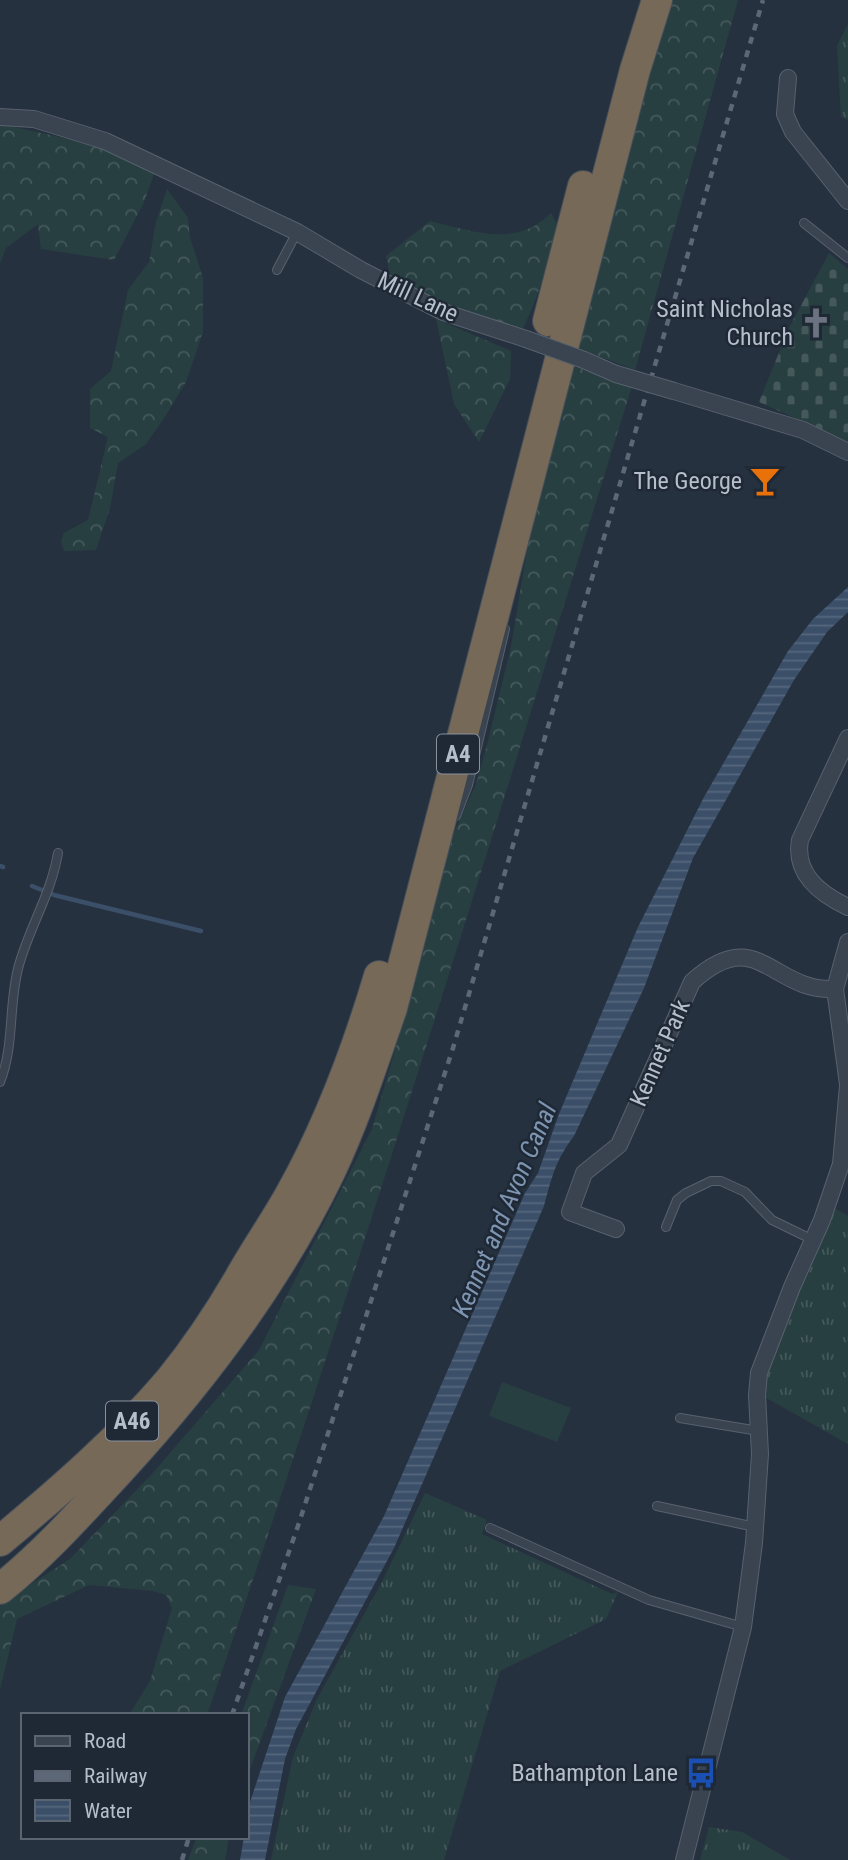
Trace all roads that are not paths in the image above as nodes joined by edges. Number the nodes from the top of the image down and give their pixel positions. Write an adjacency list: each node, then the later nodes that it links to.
1 (637, 0): 25 (highway, A4)
2 (657, 0): 10 (highway, A4)
3 (788, 78): 5 (street)
4 (0, 117): 7 (street, Mill Lane)
5 (848, 201)
6 (804, 223): 8 (lane)
7 (297, 232): 9 (lane); 11 (street, Mill Lane, bridge)
8 (848, 258)
9 (277, 270)
10 (537, 444): 12 (lane); 16 (highway, A4)
11 (848, 452)
12 (534, 499)
13 (507, 621): 16 (lane)
14 (848, 738): 17 (street)
15 (58, 853): 20 (lane)
16 (428, 871): 28 (highway, A4)
17 (848, 907)
18 (847, 947): 19 (street)
19 (835, 989): 21 (street); 23 (street, Kennet Park)
20 (0, 1082)
21 (848, 1085): 24 (street)
22 (666, 1227): 24 (lane)
23 (616, 1230)
24 (813, 1240): 27 (street)
25 (239, 1279): 30 (highway); 33 (highway, A46)
26 (680, 1418): 27 (lane)
27 (759, 1431): 31 (street)
28 (136, 1452): 34 (highway, A46); 35 (highway)
29 (657, 1506): 31 (lane)
30 (0, 1521)
31 (755, 1527): 36 (street)
32 (490, 1528): 36 (lane)
33 (0, 1541)
34 (0, 1574)
35 (0, 1589)
36 (743, 1627): 37 (street)
37 (684, 1860)

